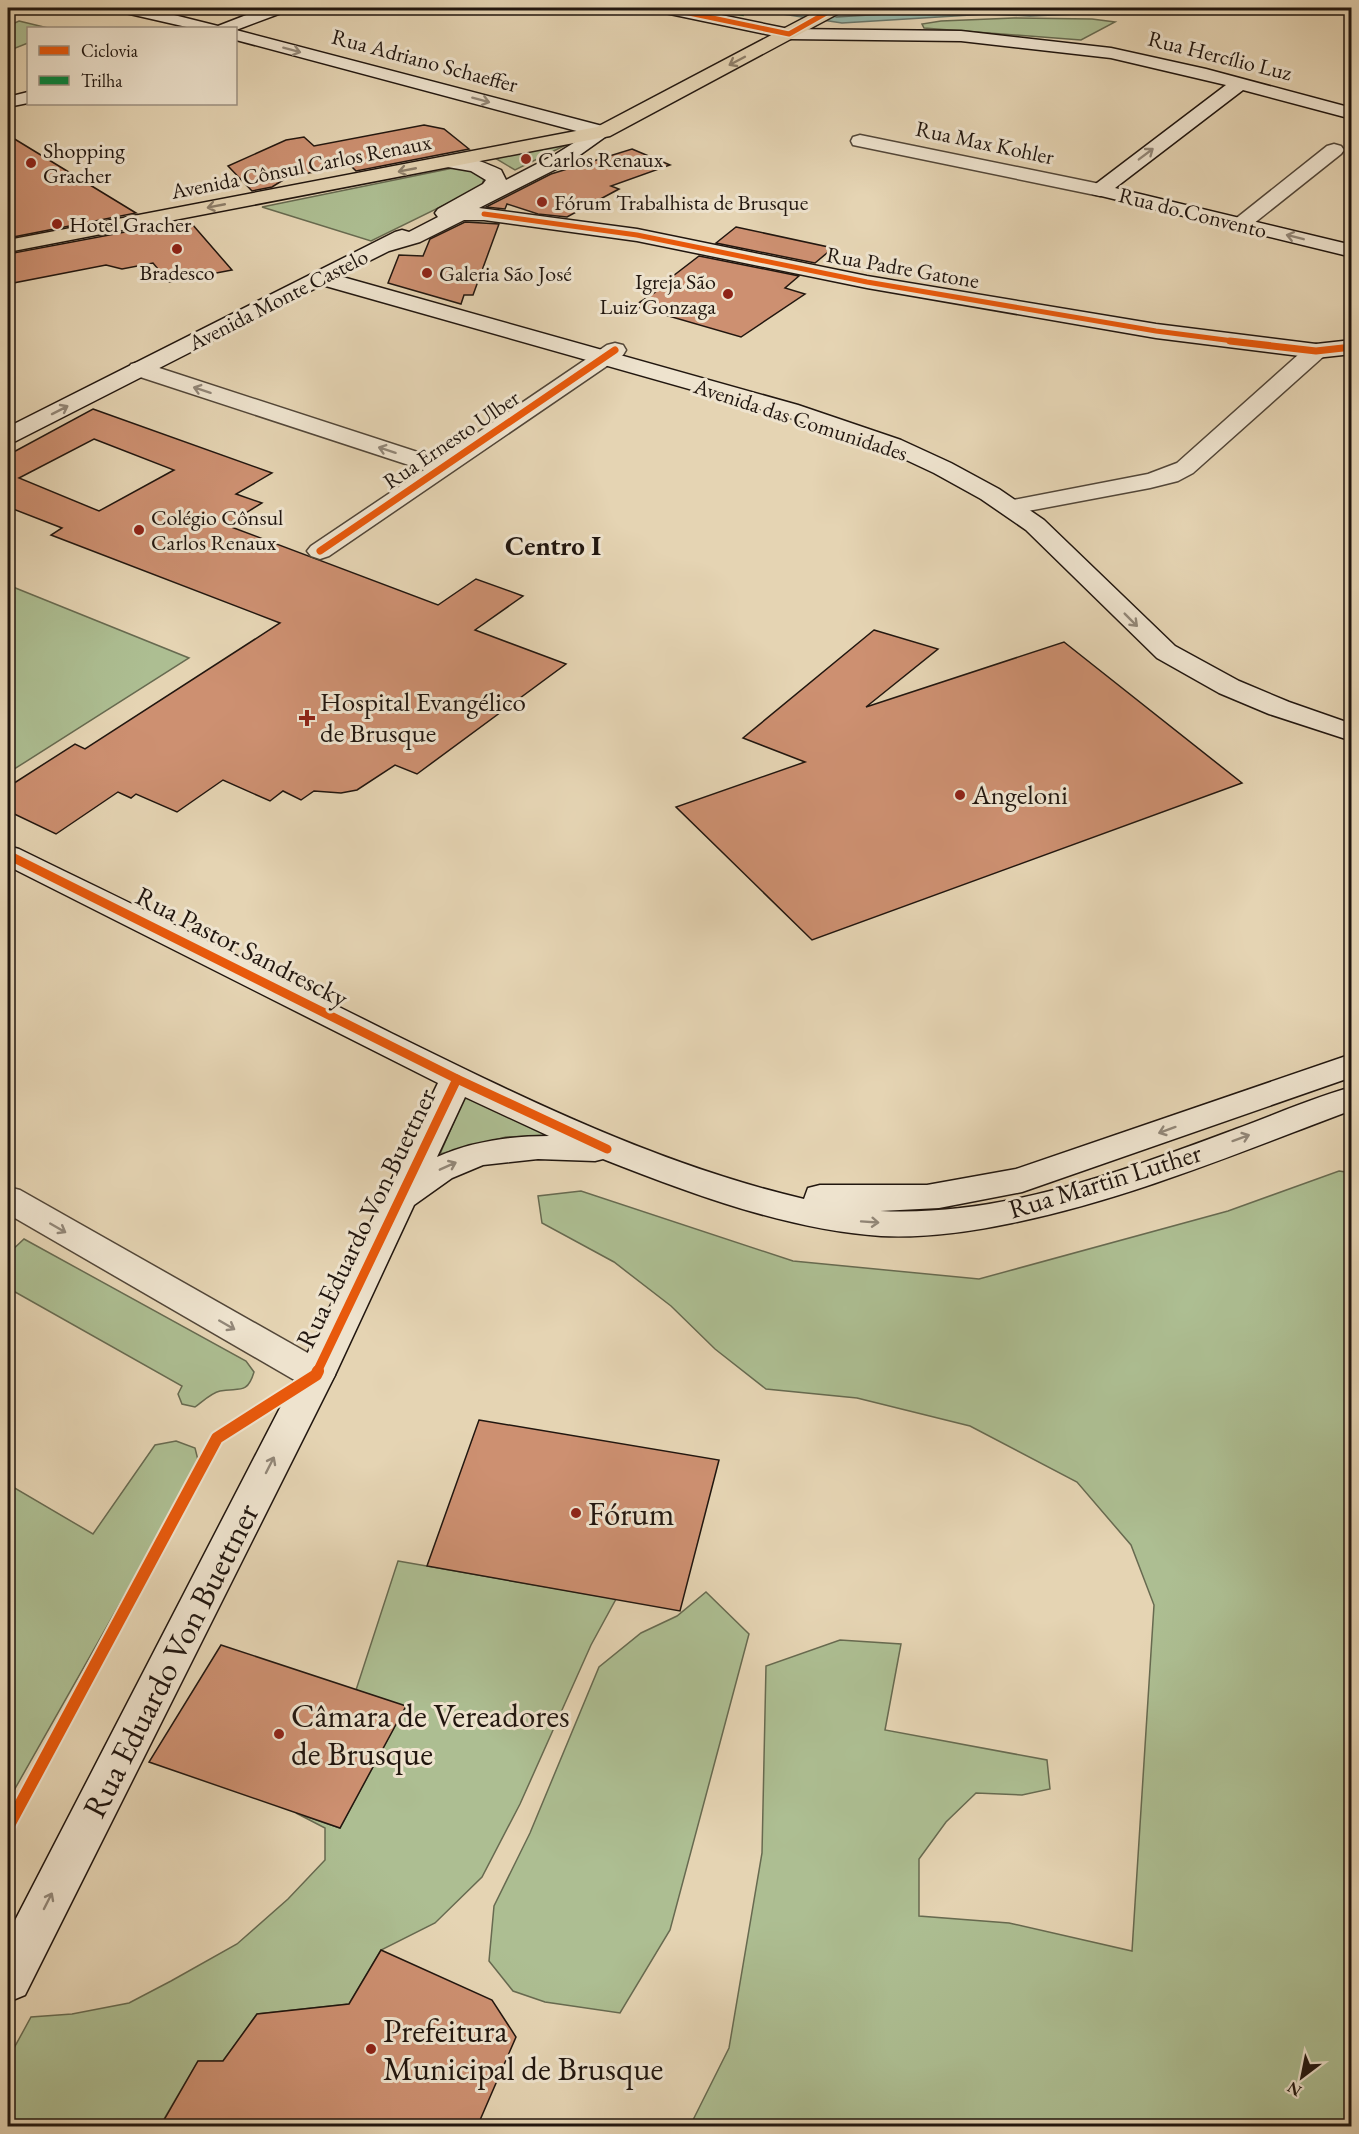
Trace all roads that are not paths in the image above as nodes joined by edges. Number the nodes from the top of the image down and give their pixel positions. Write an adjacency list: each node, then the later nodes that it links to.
1 (126, 8): 5 (main road)
2 (278, 8): 6 (main road)
3 (665, 8): 7 (main road, Rua Hercílio Luz)
4 (835, 8): 7 (main road, Avenida Cônsul Carlos Renaux)
5 (206, 27)
6 (228, 27)
7 (789, 34): 9 (main road, Rua Hercílio Luz); 13 (main road, Avenida Cônsul Carlos Renaux, one-way to 13)
8 (237, 35): 13 (main road, Rua Adriano Schaeffer, one-way to 13)
9 (1239, 84): 12 (main road, Rua Hercílio Luz); 17 (main road, Rua do Convento, one-way to 9)
10 (27, 98): 11 (main road)
11 (8, 102)
12 (1352, 114)
13 (603, 132): 16 (main road, Avenida Cônsul Carlos Renaux); 18 (main road)
14 (860, 141): 17 (main road, Rua Max Kohler)
15 (1334, 150): 19 (main road)
16 (449, 162): 20 (main road, Avenida Cônsul Carlos Renaux, one-way to 20); 21 (main road, Avenida Monte Castelo)
17 (1100, 190): 19 (main road, Rua do Convento)
18 (484, 214): 21 (main road, Rua Padre Gatone); 25 (main road, Rua Padre Gatone)
19 (1241, 224): 22 (main road, Rua do Convento, one-way to 19)
20 (8, 246)
21 (383, 246): 23 (main road, Avenida Monte Castelo)
22 (1352, 251)
23 (328, 275): 26 (main road, Avenida das Comunidades); 27 (main road, Avenida Monte Castelo)
24 (1352, 347): 25 (main road)
25 (1316, 351): 30 (main road)
26 (609, 354): 29 (main road, Rua Ernesto Ulber); 30 (main road, Avenida das Comunidades)
27 (139, 369): 28 (main road, Avenida Monte Castelo, one-way to 27); 29 (main road, one-way to 27)
28 (8, 436)
29 (443, 468): 31 (main road, Rua Ernesto Ulber)
30 (1023, 505): 32 (main road, Avenida das Comunidades); 33 (main road, Avenida das Comunidades, one-way to 33)
31 (320, 551)
32 (1352, 714)
33 (1352, 733)
34 (8, 855): 36 (main road, Rua Pastor Sandrescky)
35 (1352, 1065): 39 (main road, Rua Martin Luther, one-way to 39)
36 (457, 1079): 38 (main road, Rua Martin Luther); 41 (main road, Rua Eduardo Von Buettner)
37 (1352, 1098): 39 (main road, Rua Martin Luther, one-way to 37)
38 (607, 1149): 39 (main road, Rua Martin Luther); 41 (main road, Rua Martin Luther, one-way to 38)
39 (711, 1186)
40 (8, 1198): 42 (main road, one-way to 42)
41 (400, 1199): 42 (main road, Rua Eduardo Von Buettner)
42 (316, 1375): 43 (main road, Rua Eduardo Von Buettner, one-way to 42)
43 (12, 1965)

